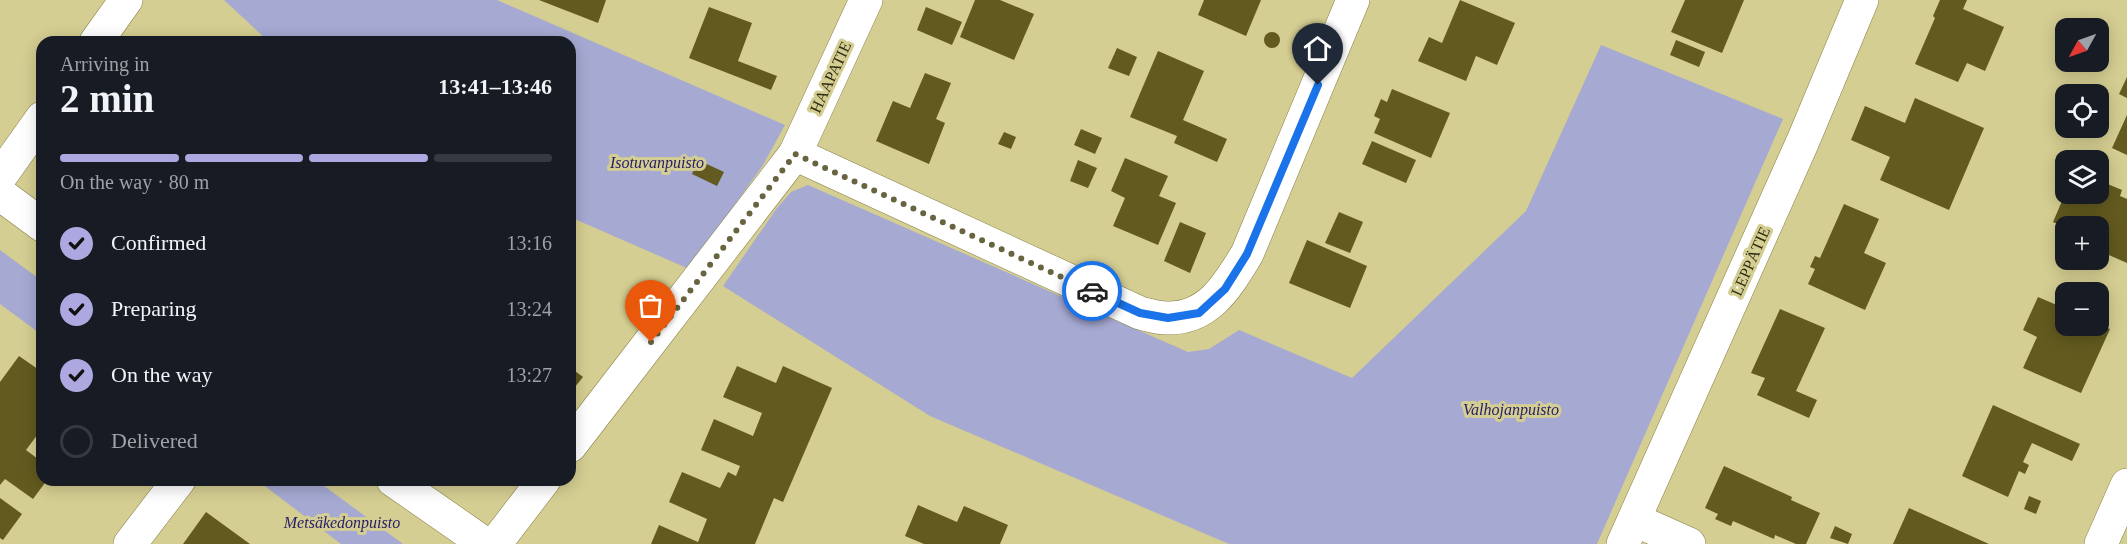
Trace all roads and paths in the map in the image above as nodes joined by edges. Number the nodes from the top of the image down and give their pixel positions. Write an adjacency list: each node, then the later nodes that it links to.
1 (126, 0): 5 (street)
2 (866, 0): 7 (street, HAAPATIE)
3 (1353, 0): 7 (street)
4 (1862, 0): 16 (street, LEPPÄTIE)
5 (100, 36)
6 (36, 126): 8 (street)
7 (795, 154): 11 (street, HAAPATIE)
8 (0, 177)
9 (0, 194): 10 (street)
10 (36, 221)
11 (576, 438)
12 (2127, 485): 21 (street)
13 (174, 486): 17 (street)
14 (402, 486): 18 (street)
15 (539, 486): 19 (street)
16 (1629, 532): 20 (street, LEPPÄTIE)
17 (130, 544)
18 (485, 544)
19 (495, 544)
20 (1689, 544)
21 (2101, 544)

